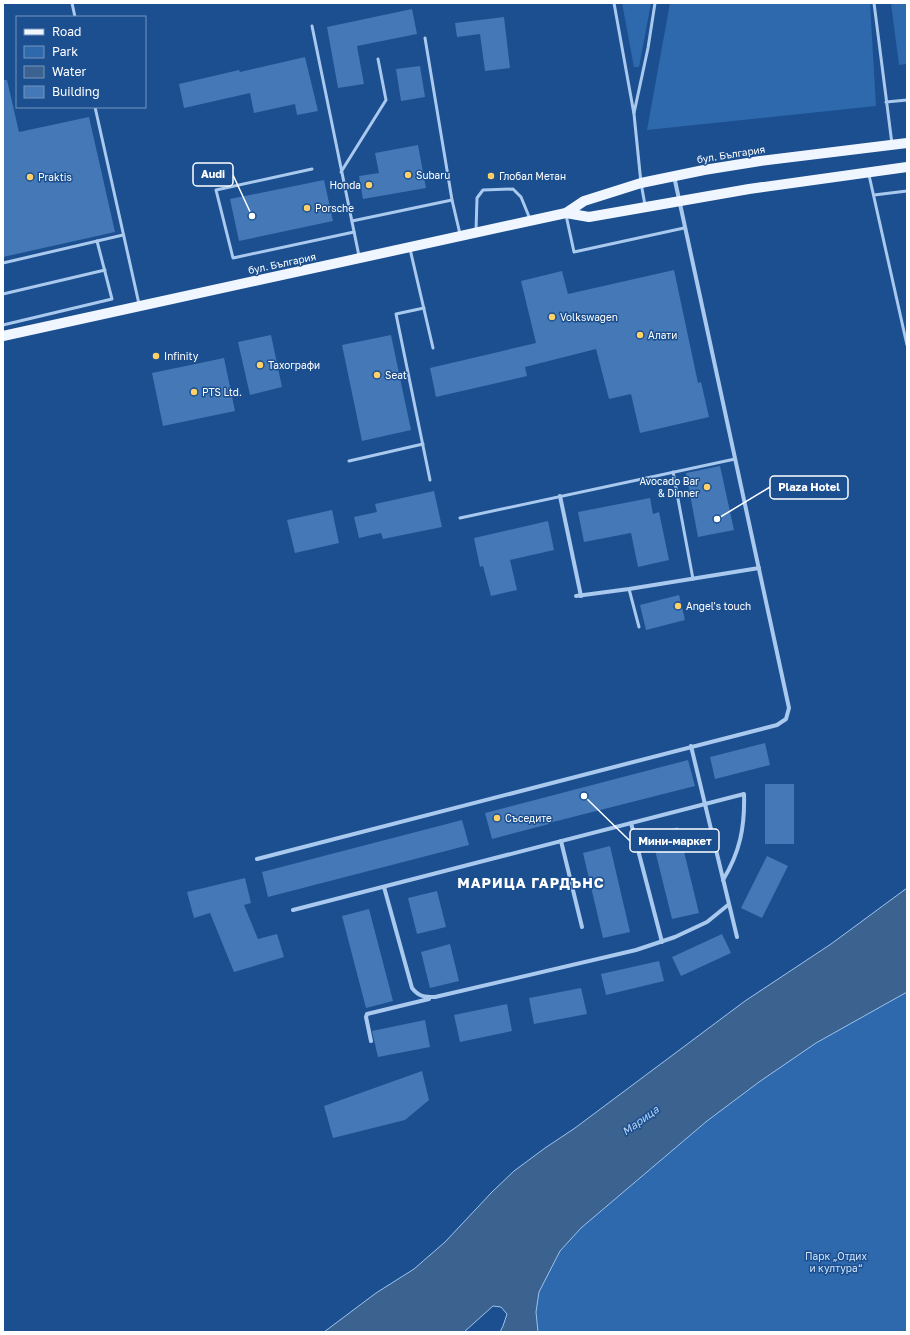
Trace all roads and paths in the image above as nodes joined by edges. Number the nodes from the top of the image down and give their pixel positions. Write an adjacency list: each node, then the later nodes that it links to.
1 (72, 3): 5 (lane)
2 (614, 3): 12 (lane)
3 (655, 3): 12 (lane)
4 (874, 3): 10 (lane)
5 (75, 16)
6 (312, 26): 17 (lane)
7 (425, 38): 23 (lane)
8 (378, 59): 17 (lane)
9 (907, 100): 10 (lane)
10 (886, 102): 14 (lane)
11 (95, 108): 32 (lane)
12 (634, 114): 20 (lane)
13 (907, 142): 14 (main road, бул. България)
14 (892, 144): 19 (main road, бул. България)
15 (907, 167): 18 (main road, бул. България)
16 (312, 169): 30 (lane)
17 (341, 172): 27 (lane)
18 (868, 172): 22 (lane); 24 (main road, бул. България)
19 (674, 176): 20 (main road, бул. България); 24 (street)
20 (641, 183): 25 (lane); 26 (main road, бул. България)
21 (907, 191): 22 (lane)
22 (874, 195): 44 (lane)
23 (452, 200): 27 (lane); 33 (lane)
24 (678, 201): 25 (main road, бул. България); 29 (street)
25 (646, 207): 26 (main road, бул. България)
26 (566, 213): 28 (main road, бул. България); 29 (lane)
27 (352, 221): 30 (lane)
28 (531, 221): 31 (main road, бул. България); 31 (lane)
29 (684, 228): 47 (street)
30 (354, 232): 36 (lane)
31 (476, 233): 33 (main road, бул. България)
32 (123, 235): 34 (lane); 40 (lane)
33 (461, 236): 35 (main road, бул. България)
34 (97, 241): 37 (lane); 38 (lane)
35 (409, 247): 36 (main road, бул. България); 41 (lane)
36 (359, 258): 40 (main road, бул. България)
37 (3, 263)
38 (104, 270): 39 (lane); 42 (lane)
39 (3, 294)
40 (139, 306): 43 (main road, бул. България)
41 (424, 308): 45 (lane); 46 (lane)
42 (3, 325)
43 (3, 336)
44 (907, 345)
45 (433, 348)
46 (423, 444): 48 (lane); 50 (lane)
47 (735, 459): 49 (lane); 53 (street)
48 (349, 461)
49 (673, 472): 51 (lane); 54 (lane)
50 (430, 480)
51 (560, 496): 52 (lane); 55 (street)
52 (460, 518)
53 (759, 568): 54 (street); 57 (street)
54 (694, 579): 55 (street)
55 (629, 589): 56 (lane)
56 (639, 627)
57 (691, 746): 58 (street); 61 (street)
58 (705, 804): 59 (street); 62 (street); 62 (street)
59 (631, 823): 60 (street); 68 (street)
60 (561, 841): 63 (street); 66 (street)
61 (257, 859)
62 (723, 880): 64 (street)
63 (384, 887): 65 (street); 69 (street)
64 (728, 905): 67 (street); 68 (street)
65 (293, 910)
66 (582, 927)
67 (737, 937)
68 (662, 942): 69 (street)
69 (435, 997): 70 (street)
70 (372, 1041)

